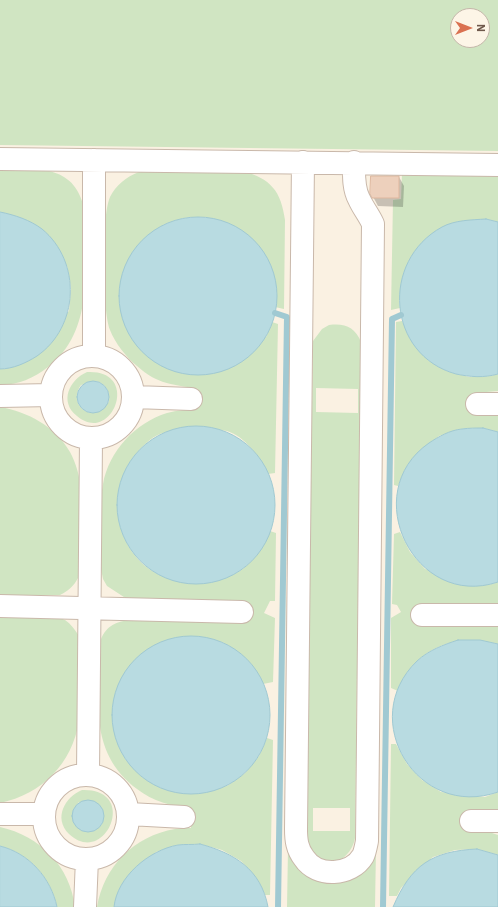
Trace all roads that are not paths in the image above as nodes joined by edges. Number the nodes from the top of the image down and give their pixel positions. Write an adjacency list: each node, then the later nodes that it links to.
1 (0, 159): 2 (lane)
2 (94, 160): 3 (lane); 6 (lane)
3 (303, 162): 4 (lane); 4 (lane)
4 (354, 162): 5 (lane)
5 (498, 165)
6 (94, 355): 8 (lane); 9 (lane)
7 (0, 396): 8 (lane)
8 (51, 396): 11 (lane)
9 (134, 397): 10 (lane); 11 (lane)
10 (191, 399)
11 (91, 439): 13 (lane)
12 (0, 606): 13 (lane)
13 (91, 608): 14 (lane); 17 (lane)
14 (242, 612)
15 (422, 615): 16 (lane)
16 (498, 615)
17 (88, 774): 19 (lane); 20 (lane)
18 (0, 814): 19 (lane)
19 (44, 814): 24 (lane)
20 (129, 814): 21 (lane); 24 (lane)
21 (184, 817)
22 (471, 821): 23 (lane)
23 (498, 821)
24 (87, 859): 25 (lane)
25 (85, 907)

